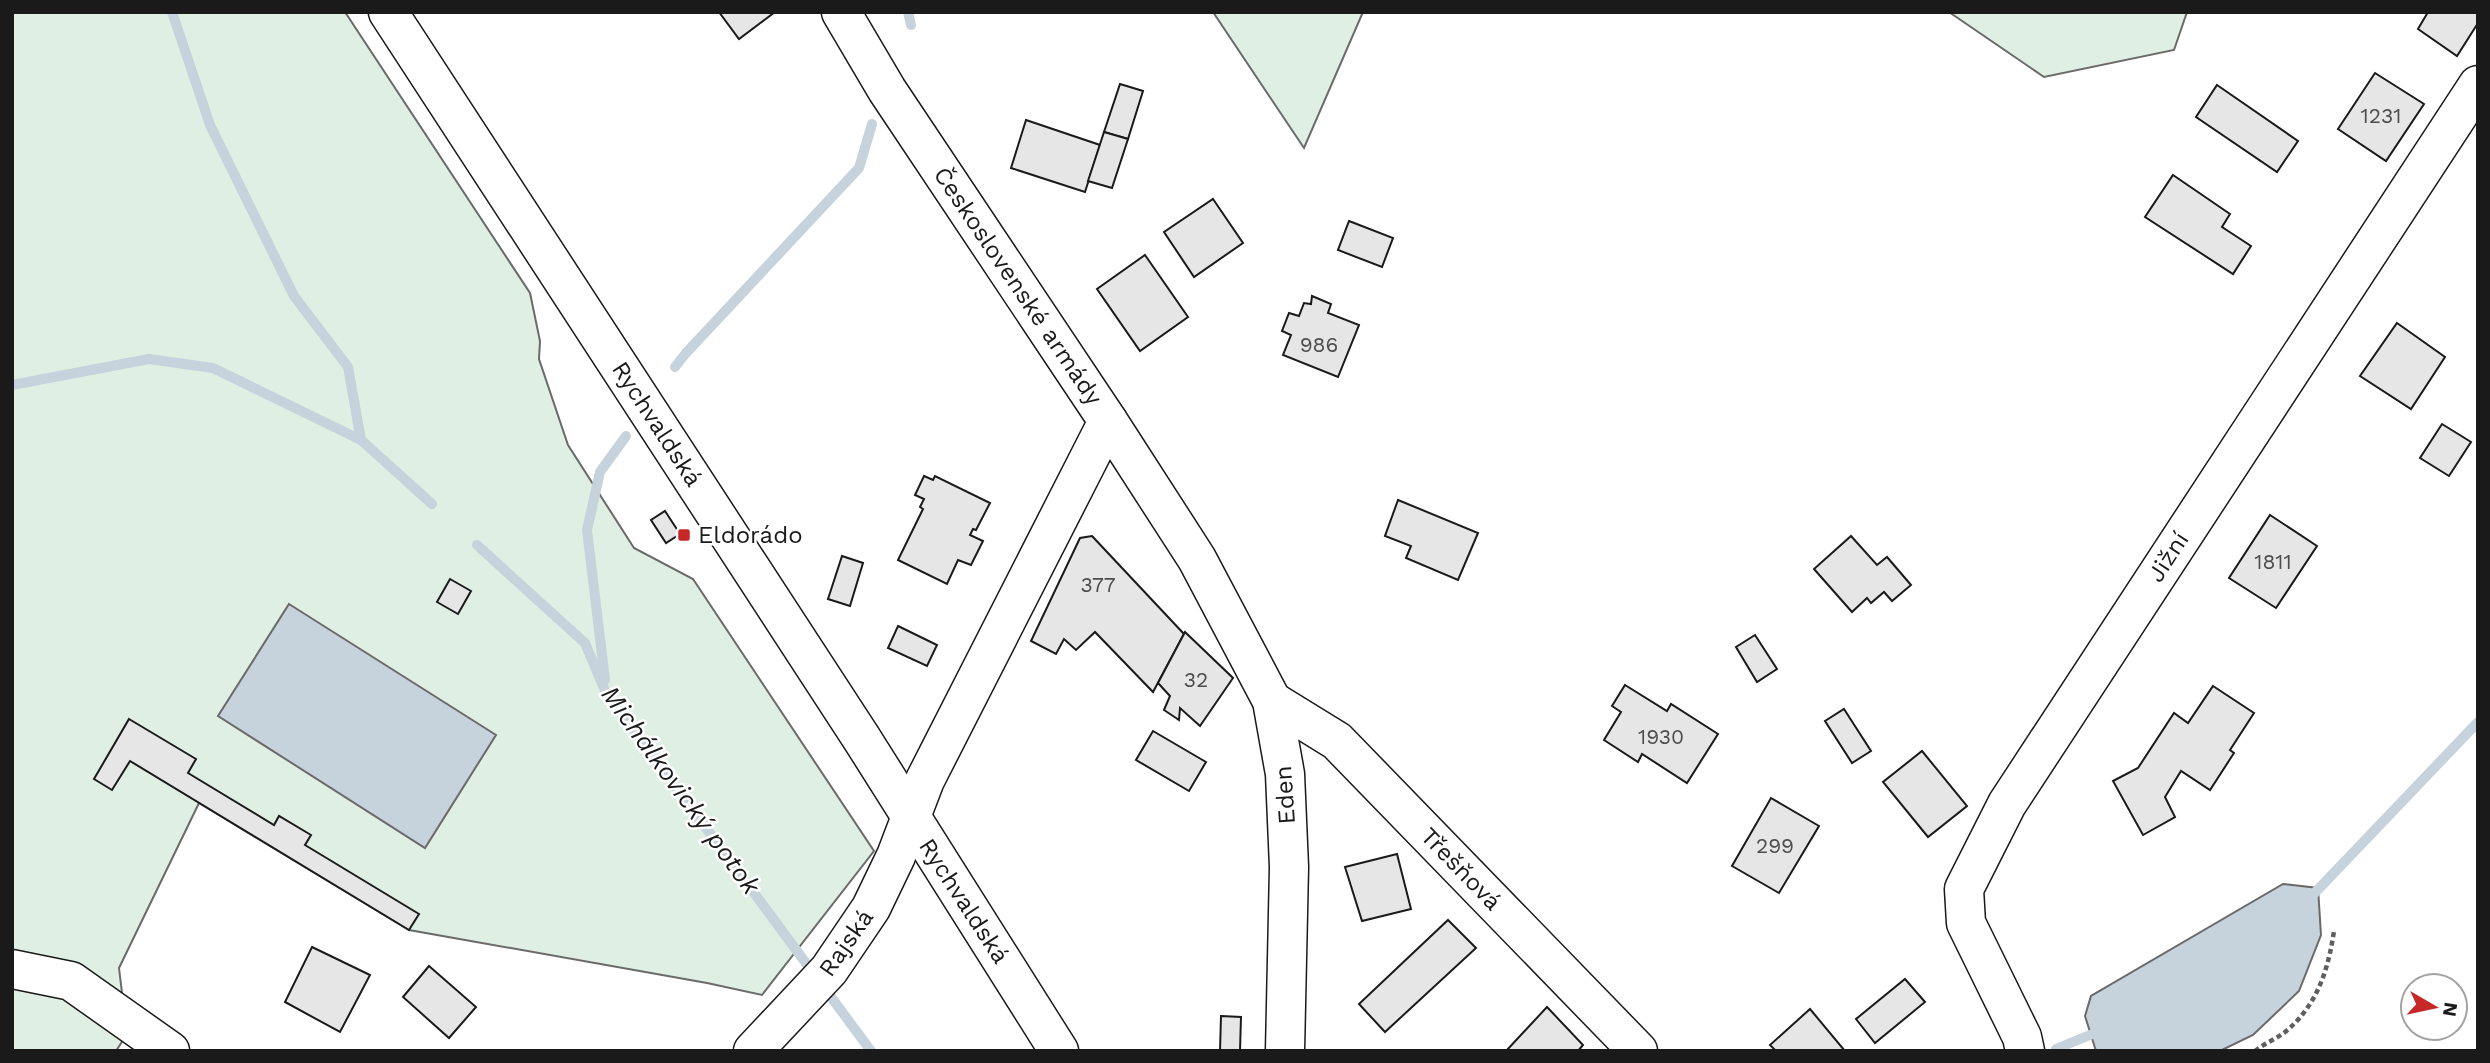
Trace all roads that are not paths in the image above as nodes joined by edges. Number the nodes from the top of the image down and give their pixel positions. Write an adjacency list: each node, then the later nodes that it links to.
1 (388, 12): 7 (street, Rychvaldská)
2 (841, 12): 4 (street, Československé armády)
3 (2478, 85): 14 (street, Jižní)
4 (1108, 421): 5 (street, Československé armády); 7 (street, Rajská)
5 (1197, 559): 6 (street, Eden)
6 (1272, 701): 12 (street, Eden); 13 (street, Třešňová)
7 (910, 817): 10 (street, Rajská); 11 (street, Rychvaldská)
8 (12, 969): 9 (street)
9 (170, 1051)
10 (753, 1051)
11 (1059, 1051)
12 (1285, 1051)
13 (1638, 1051)
14 (2025, 1051)

